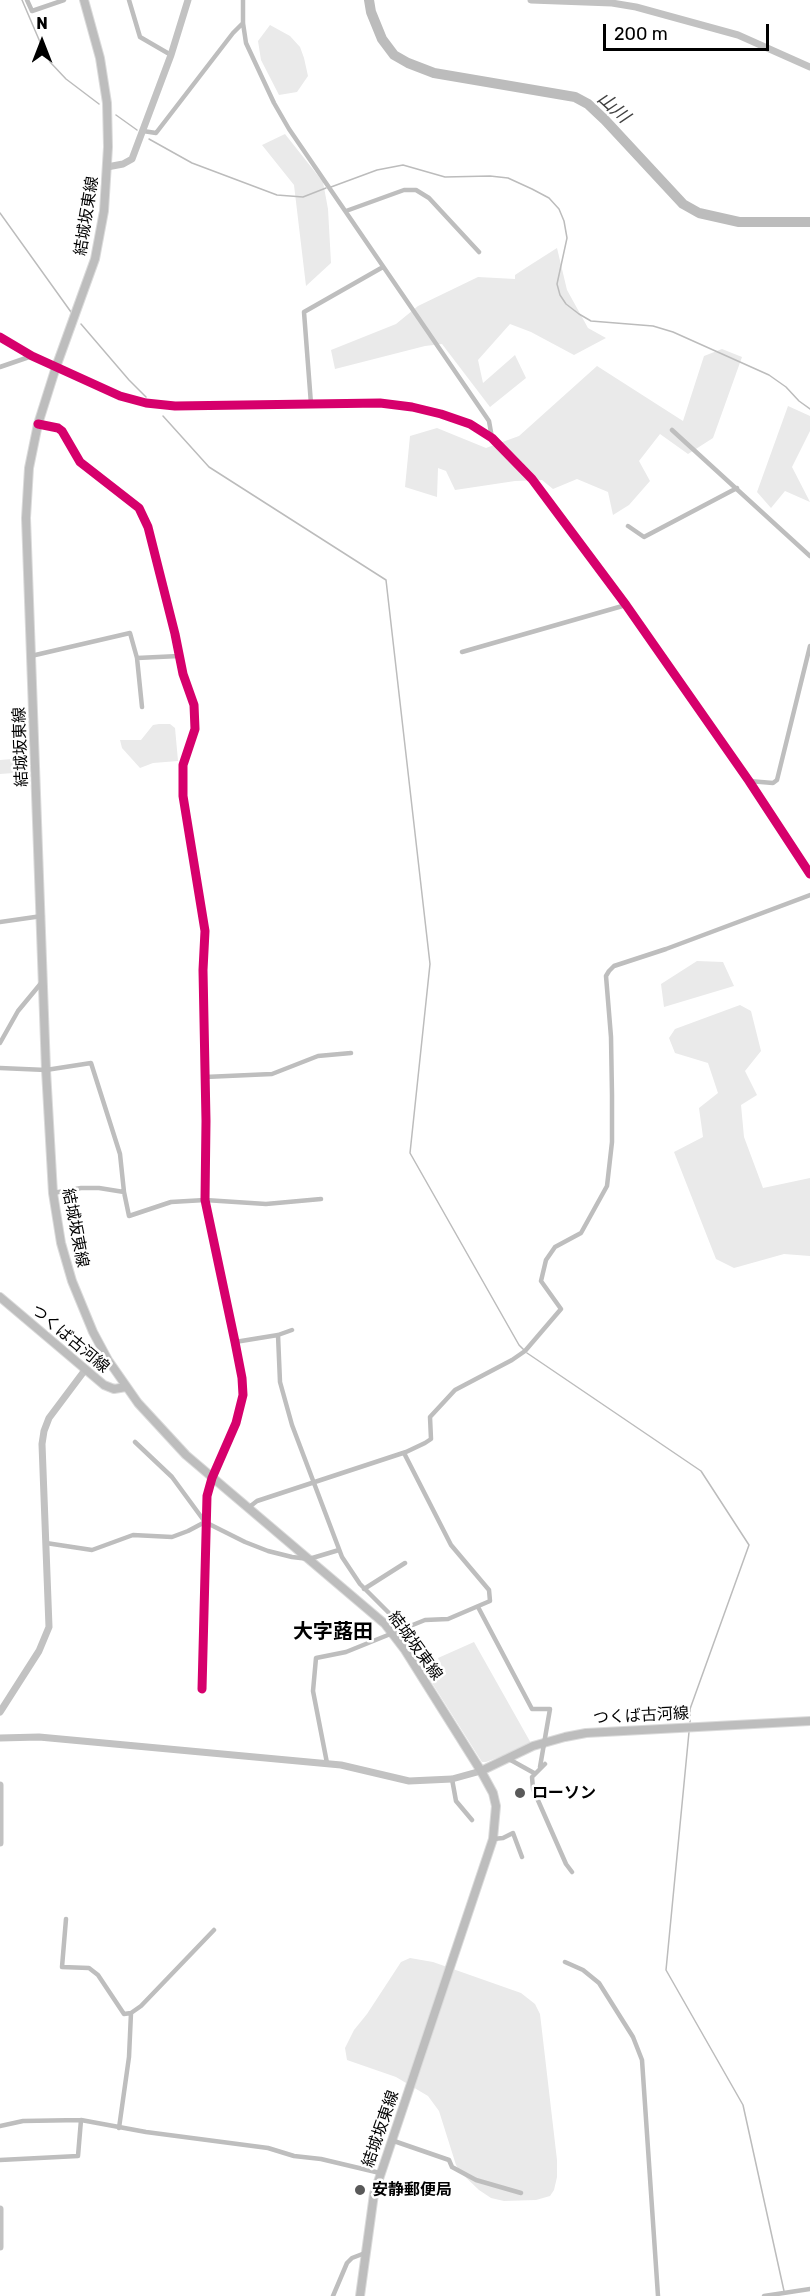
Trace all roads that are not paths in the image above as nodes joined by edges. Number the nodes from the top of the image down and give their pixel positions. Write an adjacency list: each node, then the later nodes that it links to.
1 (27, 0): 2 (street)
2 (64, 0)
3 (84, 0): 14 (main road, 結城坂東線)
4 (129, 0): 11 (street)
5 (188, 0): 11 (street)
6 (243, 0): 10 (street)
7 (531, 0): 8 (street)
8 (569, 1): 9 (street)
9 (627, 3): 12 (street)
10 (243, 23): 13 (street); 15 (street)
11 (171, 56): 13 (street)
12 (810, 67)
13 (143, 131): 14 (street)
14 (107, 167): 21 (main road, 結城坂東線)
15 (346, 211): 16 (street); 17 (street)
16 (479, 252)
17 (383, 267): 22 (street); 25 (street)
18 (0, 338): 19 (street)
19 (32, 356): 20 (street); 21 (street)
20 (0, 367)
21 (56, 367): 22 (street); 23 (main road, 結城坂東線)
22 (311, 404): 25 (street)
23 (38, 424): 32 (main road, 結城坂東線); 33 (street)
24 (672, 430): 26 (street)
25 (492, 438): 29 (street)
26 (737, 488): 27 (street); 28 (street)
27 (628, 526)
28 (810, 556)
29 (626, 605): 31 (street); 36 (street)
30 (810, 646): 36 (street)
31 (462, 652)
32 (31, 656): 34 (street); 39 (main road, 結城坂東線)
33 (179, 656): 34 (street); 46 (street)
34 (137, 658): 35 (street)
35 (142, 707)
36 (748, 781): 37 (street)
37 (810, 874)
38 (810, 895): 58 (street)
39 (42, 916): 40 (street); 41 (main road, 結城坂東線)
40 (0, 922)
41 (43, 980): 42 (street); 45 (main road, 結城坂東線)
42 (0, 1043)
43 (351, 1053): 46 (street)
44 (0, 1068): 45 (street)
45 (46, 1070): 47 (main road, 結城坂東線); 48 (street)
46 (205, 1077): 50 (street)
47 (53, 1192): 48 (street); 56 (main road, 結城坂東線)
48 (124, 1192): 50 (street)
49 (321, 1199): 50 (street)
50 (205, 1200): 54 (street)
51 (0, 1297): 55 (main road, つくば古河線)
52 (292, 1330): 53 (street)
53 (278, 1335): 54 (street); 60 (street)
54 (235, 1341): 59 (street)
55 (85, 1370): 56 (main road, つくば古河線); 63 (street)
56 (126, 1387): 59 (main road, 結城坂東線)
57 (135, 1442): 62 (street)
58 (404, 1453): 60 (street); 68 (street)
59 (212, 1478): 61 (main road, 結城坂東線); 62 (street)
60 (314, 1481): 61 (street); 64 (street)
61 (248, 1508): 65 (main road, 結城坂東線)
62 (205, 1522): 63 (street); 65 (street); 70 (street)
63 (46, 1542): 71 (street)
64 (339, 1550): 65 (street); 67 (street)
65 (309, 1559): 69 (main road, 結城坂東線)
66 (405, 1563): 67 (street)
67 (364, 1589): 69 (street)
68 (478, 1607): 69 (street); 74 (street)
69 (396, 1633): 76 (street); 77 (main road, 結城坂東線)
70 (202, 1689)
71 (0, 1712)
72 (810, 1721): 74 (main road, つくば古河線)
73 (0, 1738): 76 (street)
74 (545, 1742): 75 (main road, つくば古河線); 78 (street)
75 (507, 1758): 77 (main road, つくば古河線); 78 (street)
76 (327, 1763): 79 (street)
77 (481, 1771): 79 (street); 82 (main road, 結城坂東線)
78 (534, 1773): 85 (street)
79 (452, 1779): 81 (street)
80 (0, 1785): 83 (street)
81 (472, 1820)
82 (492, 1839): 84 (street); 93 (main road, 結城坂東線)
83 (0, 1843)
84 (522, 1857)
85 (572, 1872)
86 (66, 1919): 89 (street)
87 (214, 1930): 89 (street)
88 (565, 1962): 103 (street)
89 (131, 2013): 92 (street)
90 (81, 2120): 91 (street); 92 (street); 94 (street)
91 (0, 2126)
92 (119, 2128): 95 (street)
93 (391, 2140): 95 (main road, 結城坂東線); 96 (street)
94 (0, 2160)
95 (380, 2174): 99 (main road, 結城坂東線)
96 (521, 2193)
97 (0, 2209): 98 (street)
98 (0, 2247)
99 (365, 2253): 101 (street); 102 (main road, 結城坂東線)
100 (810, 2289): 104 (street)
101 (333, 2296)
102 (360, 2296)
103 (658, 2296)
104 (764, 2296)

